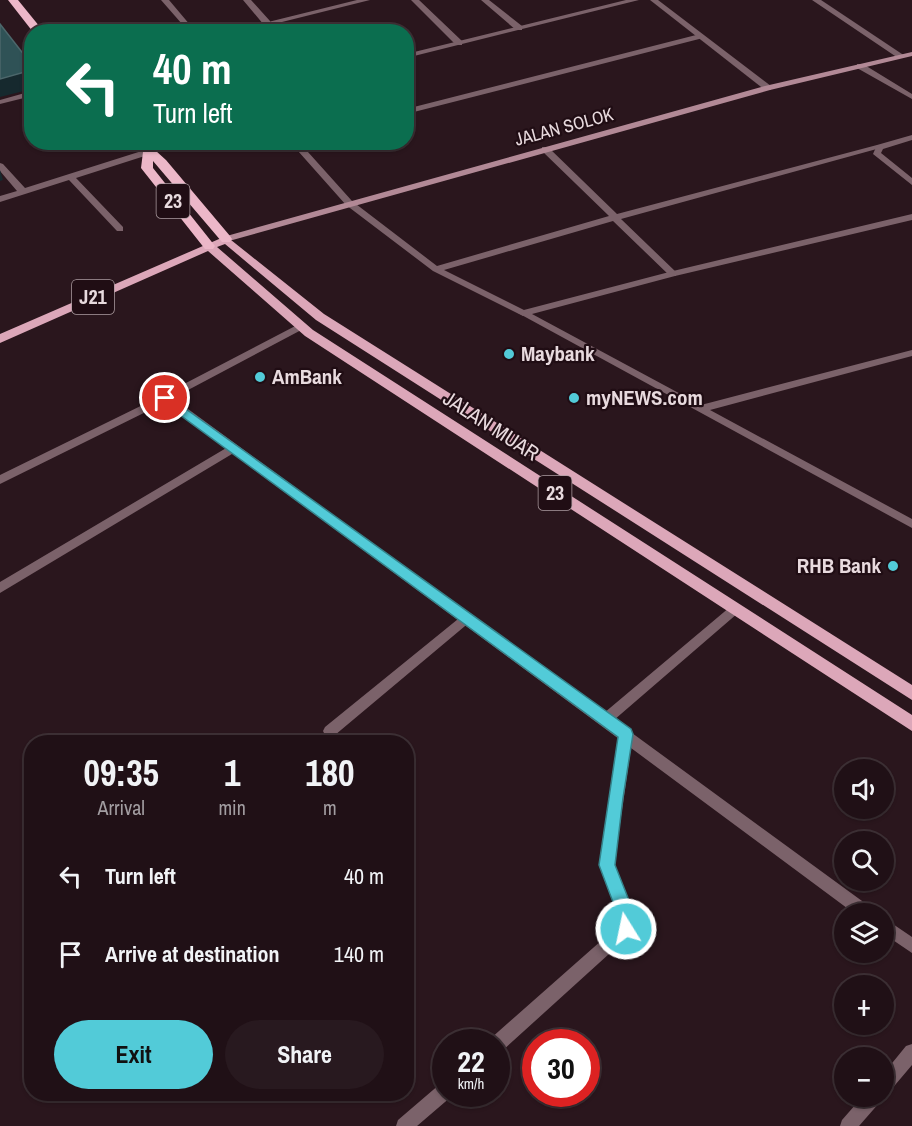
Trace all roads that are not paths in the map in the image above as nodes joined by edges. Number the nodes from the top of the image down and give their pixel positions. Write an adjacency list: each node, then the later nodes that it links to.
1 (13, 0): 12 (highway)
2 (165, 0): 13 (street)
3 (247, 0): 11 (street)
4 (366, 0): 10 (street)
5 (415, 0): 17 (street)
6 (485, 0): 15 (street)
7 (635, 0): 15 (street)
8 (654, 0): 16 (street)
9 (816, 0): 20 (street)
10 (344, 3): 11 (street)
11 (267, 23): 14 (street)
12 (32, 24)
13 (187, 24)
14 (263, 24)
15 (519, 28): 17 (street)
16 (700, 36): 22 (street); 26 (street)
17 (459, 43): 18 (street)
18 (414, 54)
19 (912, 54): 20 (main road, JALAN SOLOK)
20 (901, 56): 21 (main road, JALAN SOLOK)
21 (860, 66): 22 (main road, JALAN SOLOK); 24 (street)
22 (768, 88): 33 (main road, JALAN SOLOK)
23 (24, 95): 25 (street)
24 (912, 97)
25 (0, 102)
26 (414, 110)
27 (912, 137): 28 (street)
28 (880, 147): 36 (street); 40 (street)
29 (136, 150): 35 (street)
30 (144, 150): 44 (highway, 23)
31 (147, 150): 43 (highway, 23)
32 (301, 150): 39 (street)
33 (545, 150): 39 (main road, JALAN SOLOK); 40 (street)
34 (0, 166): 37 (street)
35 (71, 177): 37 (street); 42 (street)
36 (912, 182)
37 (23, 192): 38 (street)
38 (0, 199)
39 (350, 203): 43 (main road, JALAN SOLOK); 45 (street)
40 (617, 217): 45 (street); 46 (street)
41 (912, 217): 46 (street)
42 (120, 230)
43 (226, 239): 44 (main road, J21); 59 (main road, JALAN MUAR / 23)
44 (209, 246): 48 (main road, JALAN MUAR / 23); 49 (main road, J21)
45 (436, 269): 47 (street)
46 (673, 274): 47 (street)
47 (523, 313): 52 (street)
48 (301, 327): 51 (street); 57 (main road, JALAN MUAR / 23)
49 (0, 339)
50 (912, 353): 52 (street)
51 (165, 398): 53 (street); 54 (street)
52 (700, 409): 55 (street)
53 (233, 447): 56 (street); 58 (street)
54 (0, 480)
55 (912, 524)
56 (0, 588)
57 (734, 610): 60 (street); 61 (main road, JALAN MUAR / 23)
58 (467, 618): 60 (street); 62 (street)
59 (912, 693)
60 (606, 719): 63 (street)
61 (912, 724)
62 (330, 731)
63 (626, 734): 64 (street); 67 (street)
64 (853, 903)
65 (894, 932): 66 (street)
66 (912, 946)
67 (510, 1033)
68 (912, 1052): 69 (street)
69 (894, 1073)
70 (432, 1101): 72 (street)
71 (864, 1107): 73 (street)
72 (404, 1126)
73 (848, 1126)

